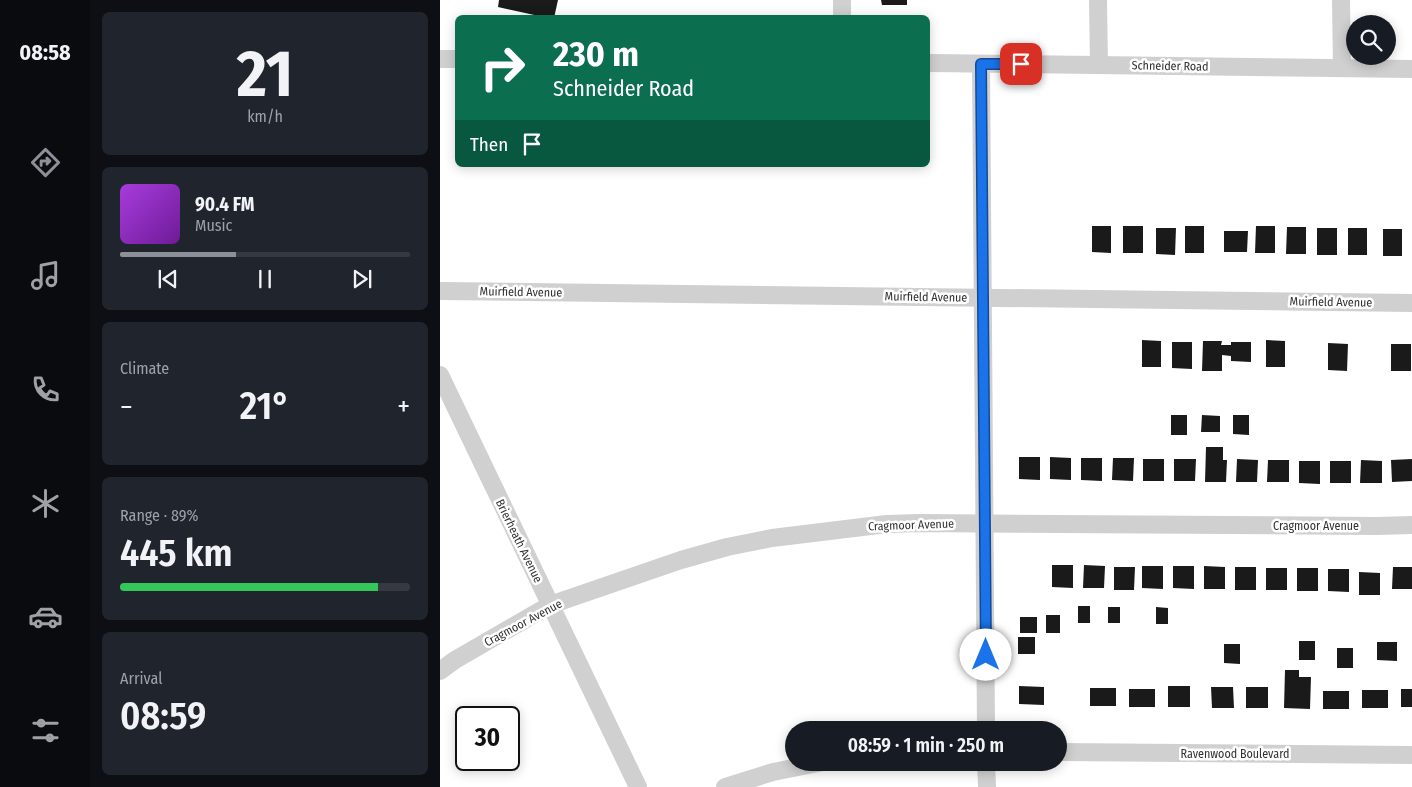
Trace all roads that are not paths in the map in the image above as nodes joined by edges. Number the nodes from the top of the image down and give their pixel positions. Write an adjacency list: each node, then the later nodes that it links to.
1 (842, 0): 4 (street)
2 (1098, 0): 9 (street)
3 (1341, 0): 10 (street)
4 (842, 15)
5 (440, 59): 6 (street)
6 (455, 59)
7 (930, 64): 8 (street, Schneider Road)
8 (981, 64): 9 (street, Schneider Road); 13 (street)
9 (1099, 65): 10 (street, Schneider Road)
10 (1342, 67): 11 (street, Schneider Road)
11 (1412, 69)
12 (440, 291): 13 (street, Muirfield Avenue)
13 (982, 298): 14 (street, Muirfield Avenue); 16 (street)
14 (1412, 303)
15 (440, 375): 18 (street, Brierheath Avenue)
16 (985, 524): 17 (street, Cragmoor Avenue); 18 (street, Cragmoor Avenue); 20 (street)
17 (1412, 525)
18 (550, 605): 19 (street, Cragmoor Avenue); 25 (street, Brierheath Avenue)
19 (440, 671)
20 (986, 721)
21 (1067, 752): 22 (street, Ravenwood Boulevard)
22 (1412, 756)
23 (785, 770): 26 (street)
24 (986, 771): 27 (street)
25 (638, 787)
26 (725, 787)
27 (986, 787)

